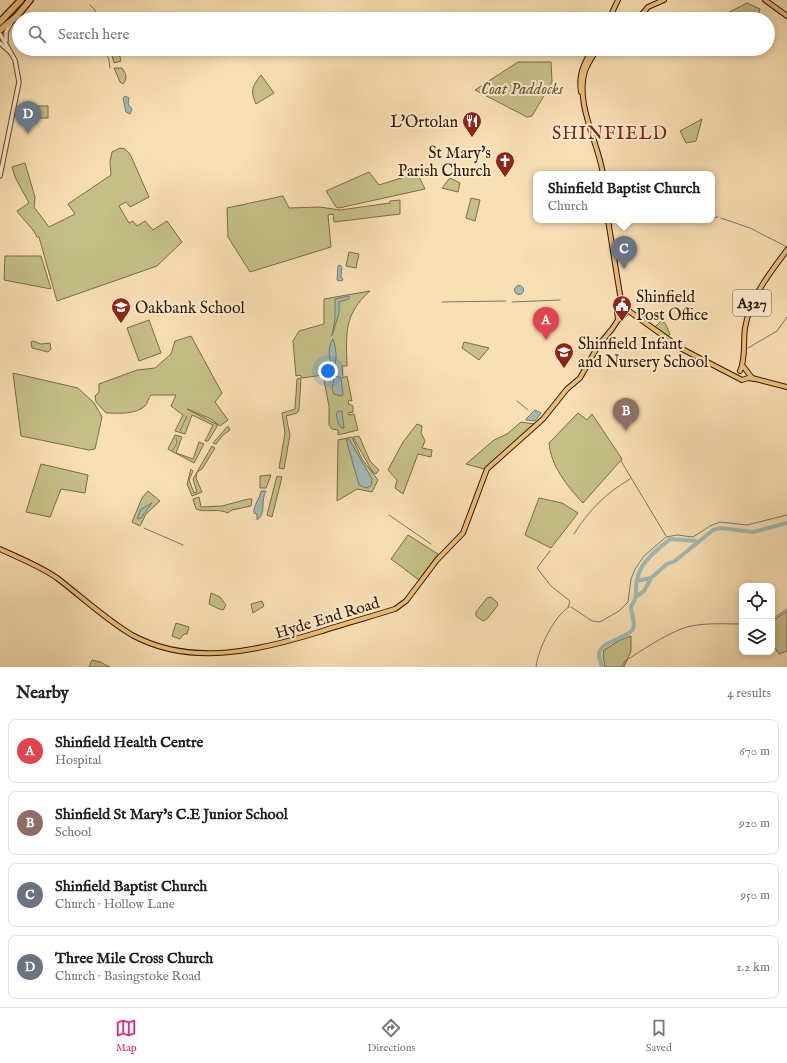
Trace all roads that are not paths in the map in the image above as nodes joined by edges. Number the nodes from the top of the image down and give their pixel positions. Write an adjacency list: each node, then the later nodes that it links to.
1 (21, 0): 13 (highway)
2 (30, 0): 8 (highway)
3 (618, 0): 9 (main road)
4 (648, 0): 7 (main road)
5 (664, 0): 7 (main road)
6 (765, 0): 11 (main road)
7 (648, 7): 10 (main road)
8 (21, 12)
9 (612, 12)
10 (644, 12)
11 (787, 16)
12 (12, 21): 15 (highway)
13 (0, 22)
14 (12, 23): 17 (street)
15 (0, 30)
16 (0, 34): 17 (street)
17 (6, 42): 19 (street)
18 (0, 43): 19 (street)
19 (11, 52)
20 (12, 56): 25 (street)
21 (588, 56): 23 (main road)
22 (592, 56): 23 (main road)
23 (583, 67): 24 (main road)
24 (601, 171)
25 (0, 176)
26 (608, 223): 28 (main road)
27 (787, 250): 31 (main road, A327)
28 (621, 301): 29 (main road); 30 (main road)
29 (619, 307): 30 (main road); 30 (main road)
30 (623, 312): 32 (main road); 37 (main road, Hyde End Road)
31 (743, 372): 32 (main road); 33 (main road, A327); 34 (main road, A327); 35 (main road)
32 (732, 374): 33 (main road)
33 (738, 378): 34 (main road)
34 (746, 379): 35 (main road)
35 (755, 379): 36 (main road)
36 (787, 387)
37 (0, 549)

